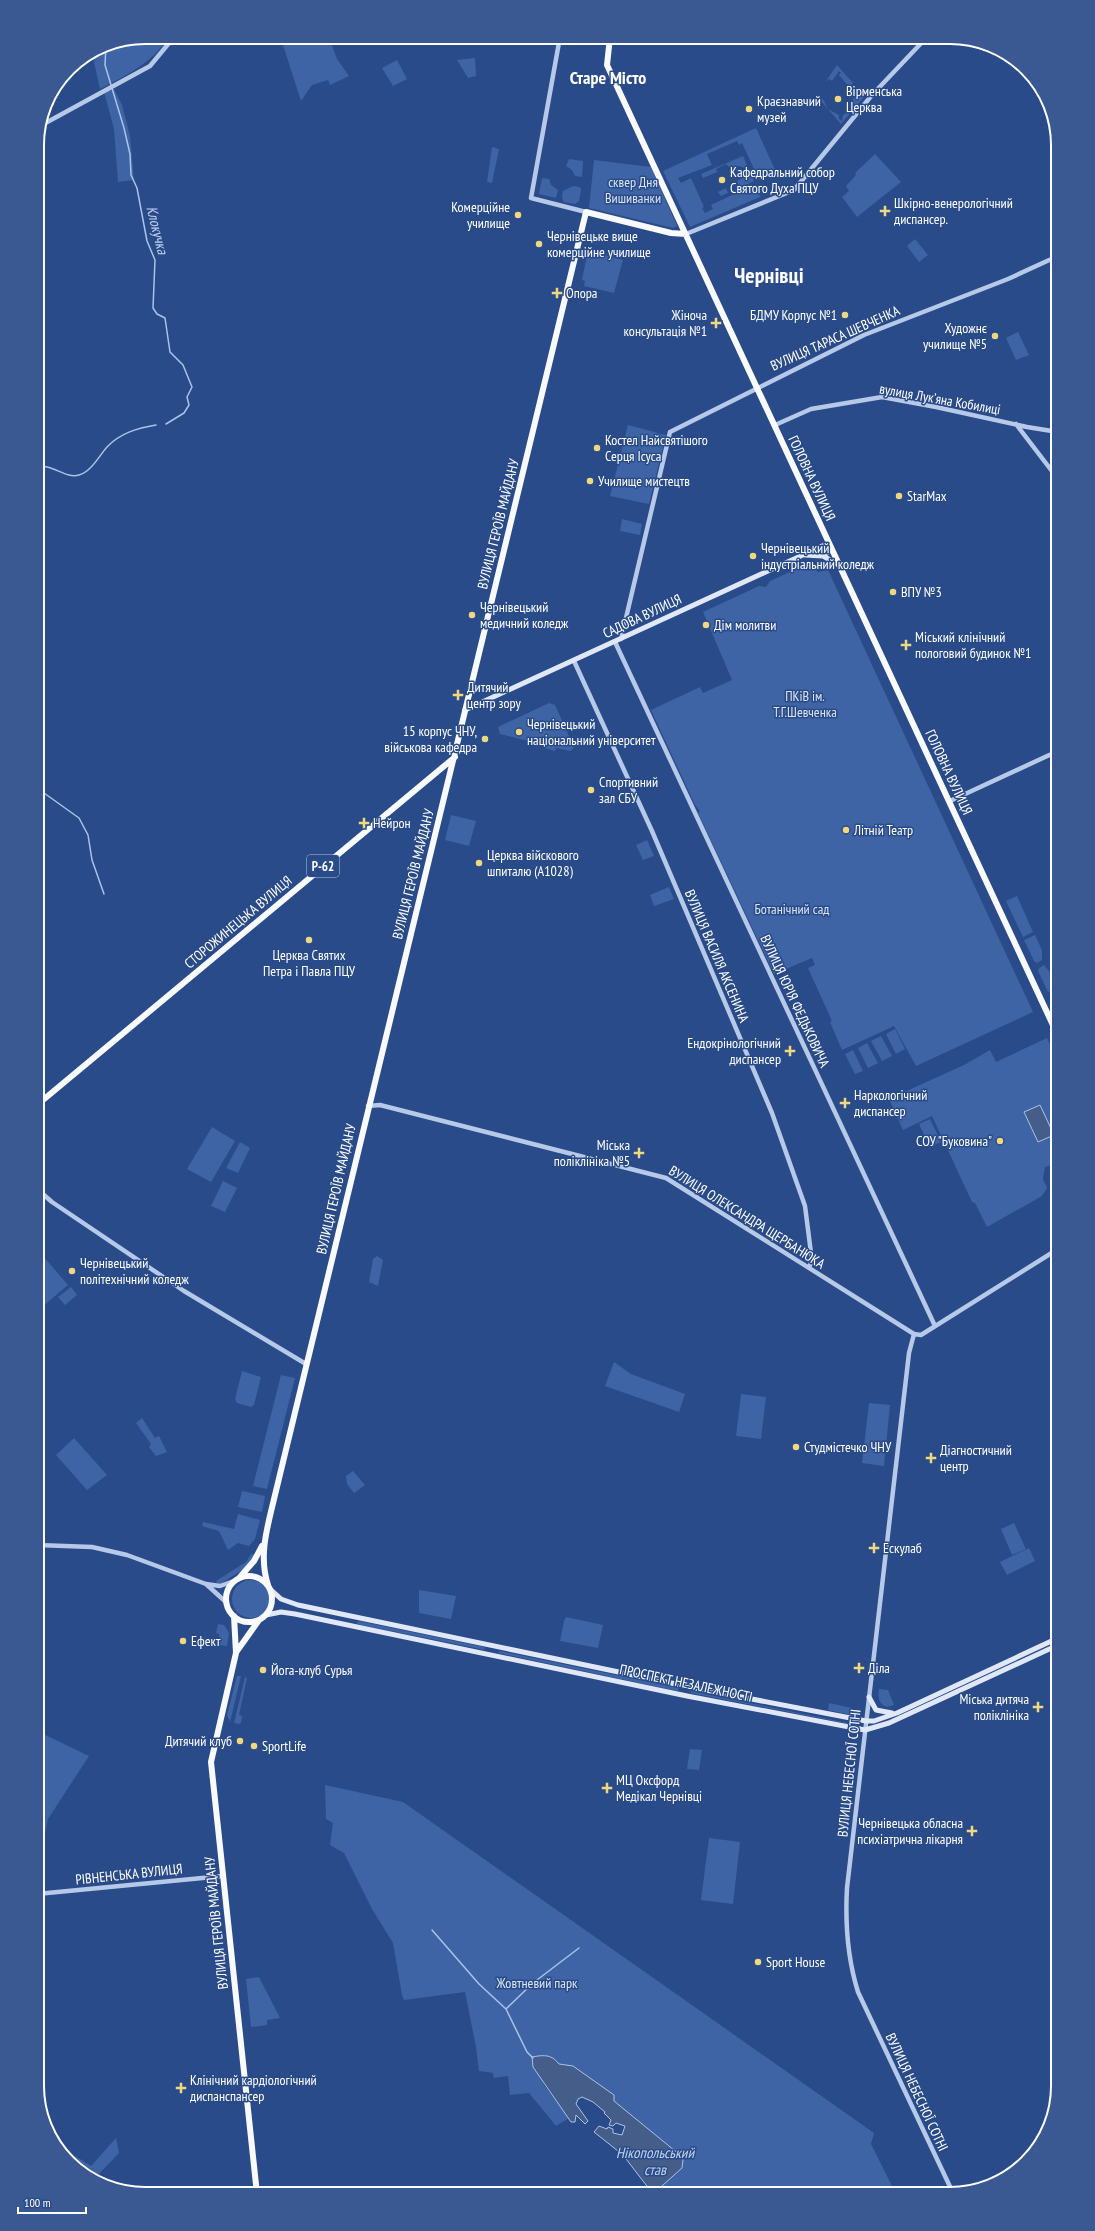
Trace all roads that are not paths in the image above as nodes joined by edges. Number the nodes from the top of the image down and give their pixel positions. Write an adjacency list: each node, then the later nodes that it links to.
1 (168, 44): 5 (street)
2 (559, 44): 6 (street)
3 (609, 44): 7 (main road, ГОЛОВНА ВУЛИЦЯ)
4 (920, 44): 7 (street)
5 (46, 123)
6 (586, 212): 7 (main road); 21 (main road, ВУЛИЦЯ ГЕРОЇВ МАЙДАНУ)
7 (686, 234): 9 (main road, ГОЛОВНА ВУЛИЦЯ)
8 (1051, 259): 9 (street, ВУЛИЦЯ ТАРАСА ШЕВЧЕНКА)
9 (756, 389): 11 (main road, ГОЛОВНА ВУЛИЦЯ); 18 (street, ВУЛИЦЯ ТАРАСА ШЕВЧЕНКА)
10 (1016, 424): 11 (street, вулиця Лукʼяна Кобилиці); 12 (street, вулиця Лукʼяна Кобилиці); 13 (street)
11 (775, 425): 14 (main road, ГОЛОВНА ВУЛИЦЯ)
12 (1051, 431)
13 (1051, 470)
14 (830, 545): 15 (main road, САДОВА ВУЛИЦЯ); 16 (main road); 17 (main road, ГОЛОВНА ВУЛИЦЯ)
15 (802, 555): 16 (main road); 18 (main road, САДОВА ВУЛИЦЯ)
16 (823, 556): 17 (main road)
17 (839, 565): 24 (main road, ГОЛОВНА ВУЛИЦЯ)
18 (621, 639): 19 (main road, САДОВА ВУЛИЦЯ)
19 (615, 642): 20 (main road, САДОВА ВУЛИЦЯ); 31 (street, ВУЛИЦЯ ЮРІЯ ФЕДЬКОВИЧА)
20 (574, 662): 21 (main road, САДОВА ВУЛИЦЯ); 30 (street, ВУЛИЦЯ ВАСИЛЯ АКСЕНИНА)
21 (466, 710): 23 (main road, ВУЛИЦЯ ГЕРОЇВ МАЙДАНУ)
22 (1051, 754): 24 (street)
23 (454, 757): 26 (main road, СТОРОЖИНЕЦЬКА ВУЛИЦЯ / Р-62); 27 (main road, ВУЛИЦЯ ГЕРОЇВ МАЙДАНУ)
24 (950, 801): 25 (main road, ГОЛОВНА ВУЛИЦЯ)
25 (1051, 1021)
26 (44, 1099)
27 (368, 1106): 30 (street, ВУЛИЦЯ ОЛЕКСАНДРА ЩЕРБАНЮКА); 33 (main road, ВУЛИЦЯ ГЕРОЇВ МАЙДАНУ)
28 (44, 1195): 33 (street)
29 (1051, 1253): 31 (street)
30 (809, 1267): 32 (street, ВУЛИЦЯ ОЛЕКСАНДРА ЩЕРБАНЮКА)
31 (935, 1326): 32 (street)
32 (914, 1334): 46 (street, ВУЛИЦЯ НЕБЕСНОЇ СОТНІ)
33 (306, 1364): 34 (main road, ВУЛИЦЯ ГЕРОЇВ МАЙДАНУ)
34 (264, 1542): 36 (main road); 38 (main road)
35 (44, 1545): 37 (street)
36 (236, 1580): 37 (street); 38 (main road); 39 (main road)
37 (206, 1584): 39 (street)
38 (269, 1587): 40 (main road); 48 (main road, ПРОСПЕКТ НЕЗАЛЕЖНОСТІ)
39 (227, 1603): 41 (main road)
40 (266, 1615): 42 (main road); 49 (main road, ПРОСПЕКТ НЕЗАЛЕЖНОСТІ)
41 (234, 1616): 42 (main road); 45 (main road)
42 (259, 1620): 45 (main road)
43 (1051, 1641): 47 (main road, ПРОСПЕКТ НЕЗАЛЕЖНОСТІ)
44 (1051, 1648): 49 (main road, ПРОСПЕКТ НЕЗАЛЕЖНОСТІ)
45 (236, 1653): 50 (main road, ВУЛИЦЯ ГЕРОЇВ МАЙДАНУ)
46 (869, 1697): 47 (main road); 48 (street, ВУЛИЦЯ НЕБЕСНОЇ СОТНІ)
47 (897, 1712): 48 (main road, ПРОСПЕКТ НЕЗАЛЕЖНОСТІ)
48 (866, 1721): 49 (street, ВУЛИЦЯ НЕБЕСНОЇ СОТНІ)
49 (865, 1730): 53 (street, ВУЛИЦЯ НЕБЕСНОЇ СОТНІ)
50 (223, 1876): 51 (street, РІВНЕНСЬКА ВУЛИЦЯ); 52 (main road, ВУЛИЦЯ ГЕРОЇВ МАЙДАНУ)
51 (44, 1893)
52 (256, 2187)
53 (950, 2187)

